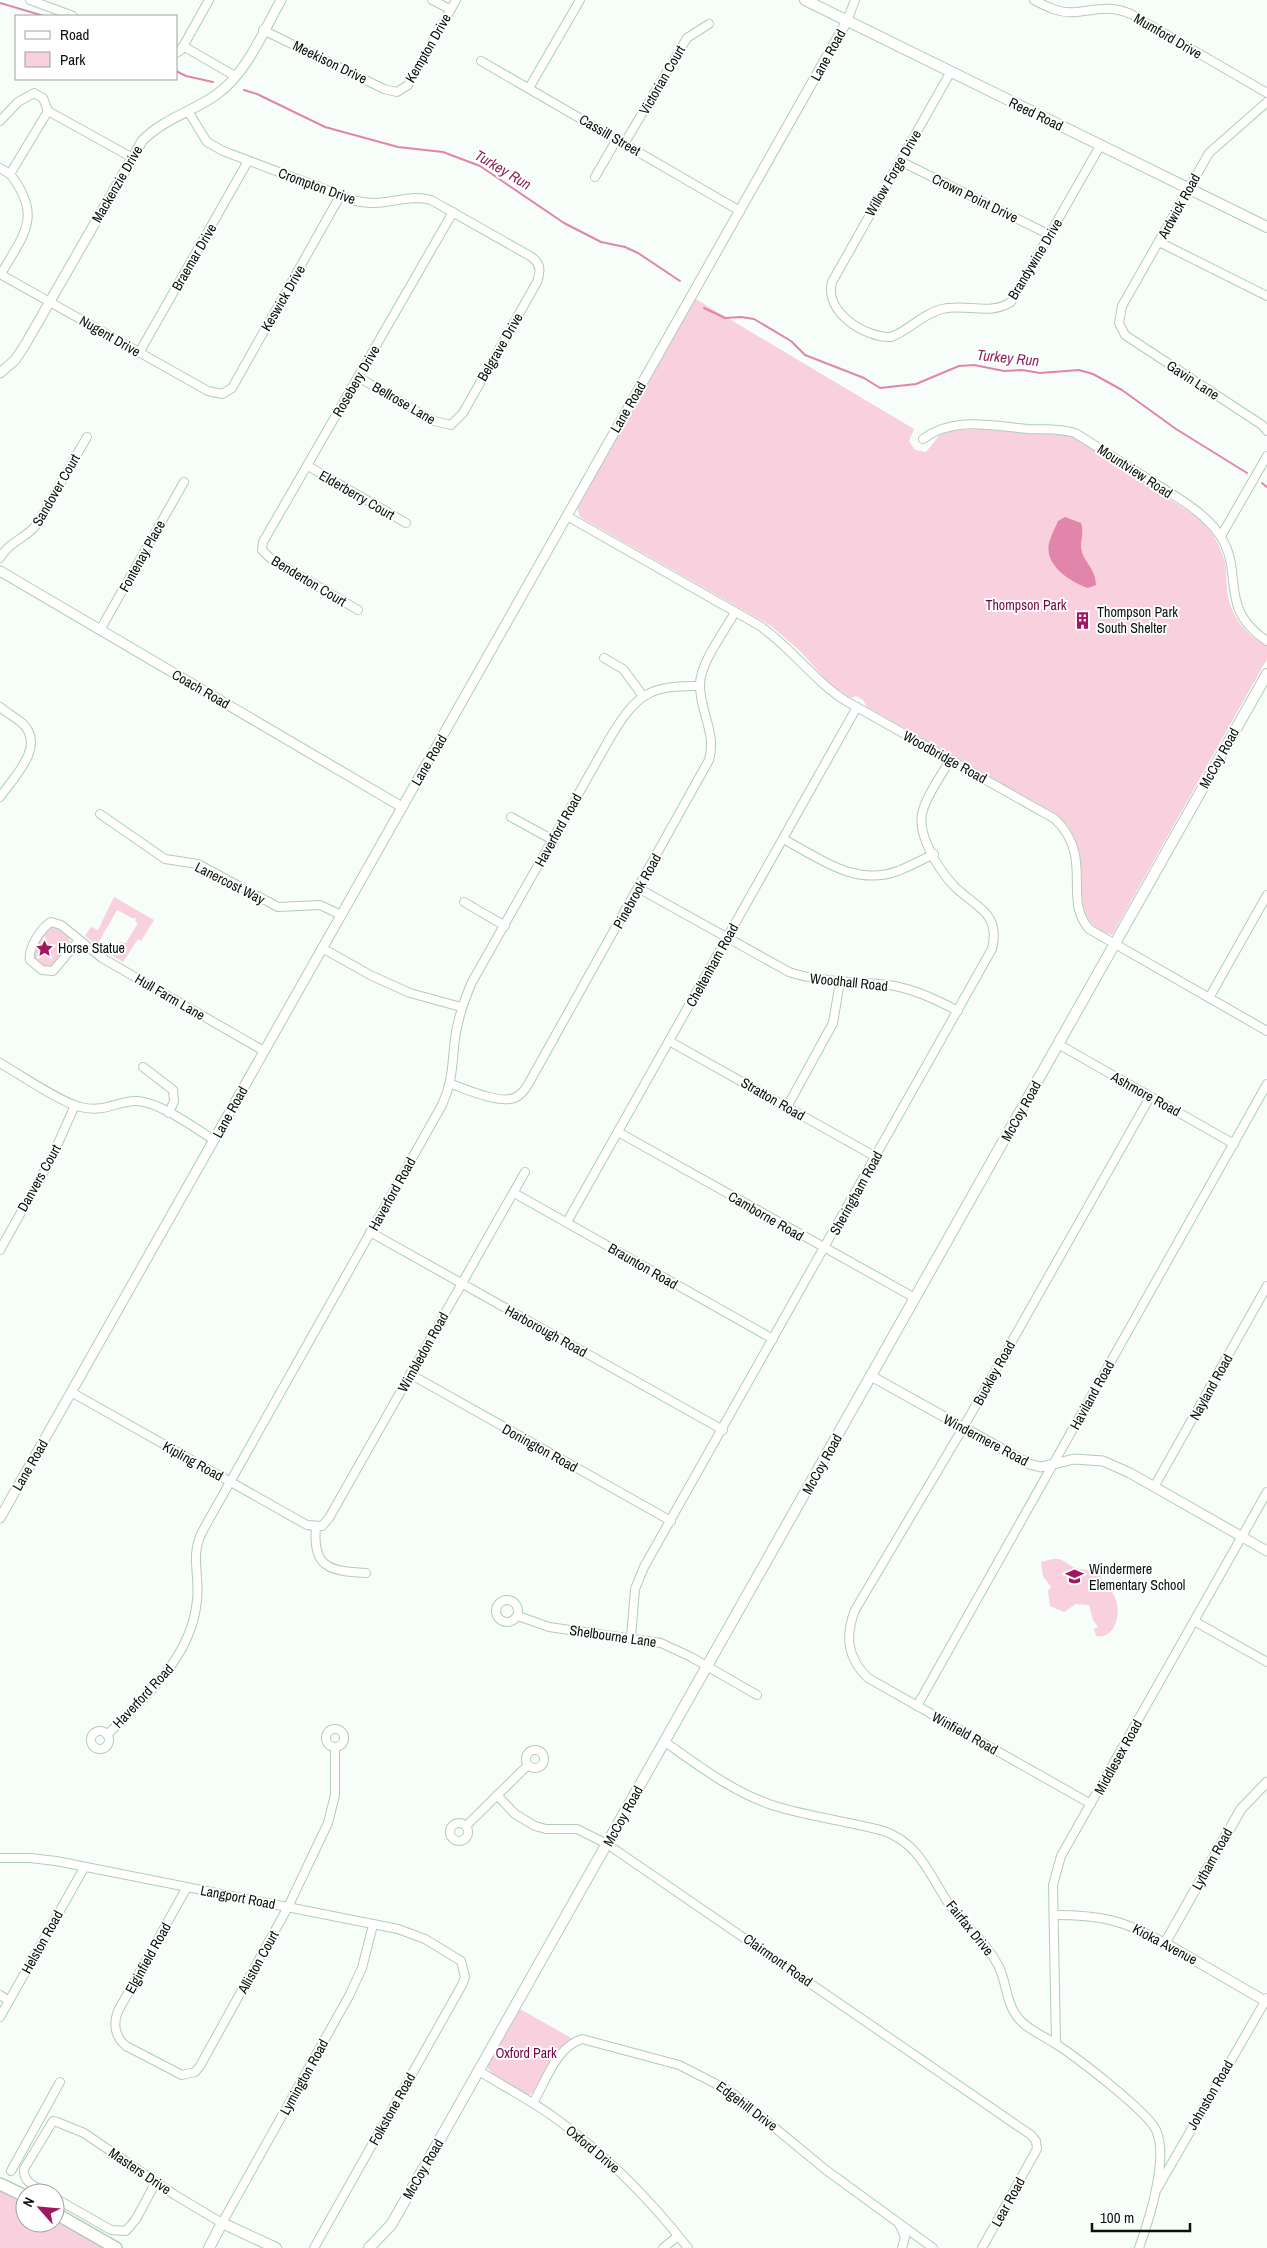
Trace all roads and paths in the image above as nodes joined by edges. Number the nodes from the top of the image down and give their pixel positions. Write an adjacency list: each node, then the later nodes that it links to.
1 (30, 0): 11 (street)
2 (209, 0): 15 (street)
3 (280, 0): 14 (street, Mackenzie Drive)
4 (432, 0): 10 (street)
5 (456, 0): 10 (street, Kempton Drive)
6 (580, 0): 20 (street)
7 (804, 0): 12 (main road, Reed Road)
8 (854, 0): 12 (street, Lane Road)
9 (1038, 1): 22 (street, Mumford Drive)
10 (450, 9): 21 (street, Kempton Drive)
11 (70, 15)
12 (847, 21): 18 (main road, Reed Road); 38 (street, Lane Road)
13 (709, 24): 28 (street, Victorian Court)
14 (264, 30): 19 (street, Mackenzie Drive); 21 (street, Meekison Drive)
15 (183, 46): 16 (street); 19 (street)
16 (178, 51)
17 (481, 61): 20 (street, Cassill Street)
18 (950, 73): 29 (main road, Reed Road); 32 (street, Willow Forge Drive)
19 (235, 76): 25 (street, Mackenzie Drive)
20 (529, 88): 27 (street, Cassill Street)
21 (397, 92)
22 (1267, 93)
23 (1267, 102): 36 (street, Ardwick Road)
24 (48, 111): 26 (street); 30 (street); 34 (street)
25 (188, 111): 30 (street, Mackenzie Drive); 31 (street, Crompton Drive)
26 (0, 120)
27 (617, 140): 28 (street, Cassill Street); 35 (street)
28 (624, 144): 38 (street, Cassill Street)
29 (1100, 146): 36 (main road, Reed Road); 41 (street, Brandywine Drive)
30 (131, 157): 47 (street, Mackenzie Drive)
31 (248, 161): 37 (street, Crompton Drive); 49 (street, Braemar Drive)
32 (900, 161): 41 (street, Crown Point Drive); 45 (street, Willow Forge Drive)
33 (0, 168): 34 (street)
34 (10, 174): 44 (street)
35 (595, 177)
36 (1188, 189): 40 (main road, Reed Road); 42 (street, Ardwick Road)
37 (340, 196): 39 (street, Crompton Drive); 52 (street, Keswick Drive)
38 (740, 210): 60 (street, Lane Road)
39 (453, 212): 43 (street, Crompton Drive); 51 (street, Rosebery Drive)
40 (1267, 227)
41 (1050, 234): 45 (street, Brandywine Drive)
42 (1159, 242): 46 (street); 48 (street, Ardwick Road)
43 (539, 265): 53 (street, Belgrave Drive)
44 (0, 274): 47 (street, Nugent Drive)
45 (836, 274)
46 (1267, 296)
47 (49, 301): 49 (street, Nugent Drive); 50 (street, Mackenzie Drive)
48 (1120, 328): 54 (street, Gavin Lane)
49 (139, 353): 52 (street, Nugent Drive)
50 (0, 373)
51 (358, 377): 53 (street, Bellrose Lane); 58 (street, Rosebery Drive)
52 (222, 394)
53 (451, 425)
54 (1267, 430)
55 (87, 437): 64 (street, Sandover Court)
56 (923, 439): 62 (street, Mountview Road)
57 (1267, 456): 62 (street)
58 (308, 466): 61 (street, Elderberry Court); 63 (street, Rosebery Drive)
59 (184, 482): 68 (street, Fontenay Place)
60 (567, 516): 67 (street, Woodbridge Road); 78 (street, Lane Road)
61 (406, 523)
62 (1221, 536): 69 (street, Mountview Road)
63 (262, 550): 66 (street, Benderton Court)
64 (0, 558)
65 (0, 571): 68 (street, Coach Road)
66 (358, 610)
67 (735, 612): 72 (street, Pinebrook Road); 75 (street, Woodbridge Road)
68 (100, 630): 78 (street, Coach Road)
69 (1267, 641)
70 (604, 658): 73 (street)
71 (1267, 674): 91 (main road, McCoy Road)
72 (700, 686): 73 (street, Haverford Road); 84 (street, Pinebrook Road)
73 (643, 696): 82 (street, Haverford Road)
74 (0, 707): 77 (street)
75 (857, 707): 76 (street, Woodbridge Road); 81 (street, Cheltenham Road)
76 (950, 760): 83 (street, Sheringham Road); 91 (street, Woodbridge Road)
77 (0, 797)
78 (402, 808): 87 (street, Lane Road)
79 (100, 814): 87 (street, Lanercost Way)
80 (511, 817): 82 (street)
81 (783, 839): 83 (street); 89 (street, Cheltenham Road)
82 (552, 840): 88 (street, Haverford Road)
83 (934, 854): 96 (street, Sheringham Road)
84 (638, 888): 89 (street, Woodhall Road); 103 (street, Pinebrook Road)
85 (1267, 895): 94 (street)
86 (464, 902): 88 (street)
87 (341, 915): 92 (street, Lane Road)
88 (505, 926): 95 (street, Haverford Road)
89 (727, 938): 93 (street, Woodhall Road); 98 (street, Cheltenham Road)
90 (79, 940): 90 (street, Hull Farm Lane); 100 (street, Hull Farm Lane)
91 (1114, 945): 94 (street, Woodbridge Road); 99 (main road, McCoy Road)
92 (322, 948): 95 (street); 100 (street, Lane Road)
93 (840, 982): 96 (street, Woodhall Road); 107 (street)
94 (1209, 998): 97 (street, Woodbridge Road)
95 (462, 1007): 103 (street, Haverford Road)
96 (958, 1011): 112 (street, Sheringham Road)
97 (1267, 1031)
98 (669, 1041): 107 (street, Stratton Road); 109 (street, Cheltenham Road)
99 (1058, 1044): 105 (street, Ashmore Road); 121 (main road, McCoy Road)
100 (264, 1051): 110 (street, Lane Road)
101 (0, 1063): 106 (street)
102 (143, 1067): 108 (street)
103 (451, 1084): 116 (street, Haverford Road)
104 (1267, 1084): 111 (street, Haviland Road)
105 (1150, 1097): 111 (street, Ashmore Road); 126 (street, Buckley Road)
106 (75, 1105): 108 (street); 118 (street, Danvers Court)
107 (787, 1107): 112 (street, Stratton Road)
108 (169, 1113): 110 (street)
109 (618, 1132): 115 (street, Cheltenham Road); 117 (street, Camborne Road)
110 (214, 1140): 125 (street, Lane Road)
111 (1234, 1144): 128 (street, Haviland Road)
112 (876, 1157): 117 (street, Sheringham Road)
113 (525, 1172): 114 (street, Wimbledon Road)
114 (514, 1193): 115 (street, Braunton Road); 119 (street, Wimbledon Road)
115 (567, 1222): 122 (street, Braunton Road)
116 (370, 1232): 119 (street, Harborough Road); 129 (street, Haverford Road)
117 (825, 1248): 121 (street, Camborne Road); 122 (street, Sheringham Road)
118 (0, 1250)
119 (462, 1283): 123 (street, Wimbledon Road); 127 (street, Harborough Road)
120 (1267, 1286): 130 (street, Nayland Road)
121 (915, 1298): 124 (main road, McCoy Road)
122 (773, 1339): 127 (street, Sheringham Road)
123 (410, 1374): 133 (street, Donington Road); 134 (street, Wimbledon Road)
124 (871, 1376): 126 (street, Windermere Road); 143 (main road, McCoy Road)
125 (71, 1392): 129 (street, Kipling Road); 132 (street, Lane Road)
126 (963, 1428): 128 (street, Windermere Road); 141 (street, Buckley Road)
127 (723, 1430): 133 (street, Sheringham Road)
128 (1053, 1464): 130 (street, Windermere Road); 145 (street, Haviland Road)
129 (230, 1482): 134 (street, Kipling Road); 146 (street, Haverford Road)
130 (1154, 1487): 135 (street, Windermere Road)
131 (1267, 1492): 135 (street, Middlesex Road)
132 (0, 1518)
133 (671, 1521): 140 (street, Sheringham Road)
134 (316, 1527): 137 (street)
135 (1242, 1536): 136 (street, Windermere Road); 139 (street, Middlesex Road)
136 (1267, 1551)
137 (366, 1573)
138 (518, 1616): 140 (street, Shelbourne Lane)
139 (1194, 1621): 142 (street); 152 (street, Middlesex Road)
140 (631, 1638): 143 (street, Shelbourne Lane)
141 (850, 1651): 145 (street, Winfield Road)
142 (1267, 1662)
143 (707, 1666): 144 (street, Shelbourne Lane); 147 (main road, McCoy Road)
144 (757, 1695)
145 (917, 1706): 152 (street, Winfield Road)
146 (107, 1735)
147 (665, 1742): 154 (main road, McCoy Road); 167 (street, Fairfax Drive)
148 (335, 1747): 158 (street, Alliston Court)
149 (528, 1765): 151 (street)
150 (1267, 1782): 161 (street, Lytham Road)
151 (497, 1795): 153 (street); 154 (street, Clairmont Road)
152 (1091, 1804): 159 (street, Middlesex Road)
153 (466, 1826)
154 (607, 1844): 168 (main road, McCoy Road); 174 (street, Clairmont Road)
155 (0, 1858): 156 (street, Langport Road)
156 (84, 1868): 157 (street, Langport Road); 164 (street, Helston Road)
157 (187, 1887): 158 (street, Langport Road); 169 (street, Elginfield Road)
158 (288, 1907): 160 (street, Langport Road); 169 (street, Alliston Court)
159 (1054, 1916): 161 (street, Kioka Avenue); 167 (street, Middlesex Road)
160 (373, 1925): 162 (street, Langport Road); 183 (street, Lymington Road)
161 (1165, 1943): 165 (street, Kioka Avenue)
162 (465, 1968): 189 (street, Folkstone Road)
163 (0, 1995): 164 (street)
164 (9, 2001): 166 (street, Helston Road)
165 (1266, 2001): 180 (street, Johnston Road)
166 (0, 2017)
167 (1056, 2044): 180 (street, Fairfax Drive)
168 (479, 2072): 171 (street, Oxford Drive); 190 (main road, McCoy Road)
169 (181, 2074)
170 (60, 2082): 172 (street)
171 (533, 2103): 184 (street, Edgehill Drive); 185 (street, Oxford Drive)
172 (41, 2120): 173 (street, Masters Drive); 175 (street)
173 (55, 2122): 176 (street, Masters Drive); 177 (street)
174 (1034, 2156): 195 (street, Lear Road)
175 (10, 2171)
176 (156, 2182): 181 (street); 183 (street, Masters Drive)
177 (29, 2183)
178 (0, 2184): 179 (main road)
179 (15, 2191)
180 (1154, 2194): 196 (street, Fairfax Drive)
181 (65, 2204)
182 (65, 2219): 187 (main road)
183 (222, 2223): 186 (main road); 188 (main road)
184 (900, 2226): 193 (street); 194 (street, Edgehill Drive)
185 (678, 2236): 191 (street); 192 (street, Oxford Drive)
186 (269, 2247)
187 (116, 2248)
188 (209, 2248)
189 (314, 2248)
190 (369, 2248)
191 (663, 2248)
192 (688, 2248)
193 (902, 2248)
194 (932, 2248)
195 (982, 2248)
196 (1139, 2248)

